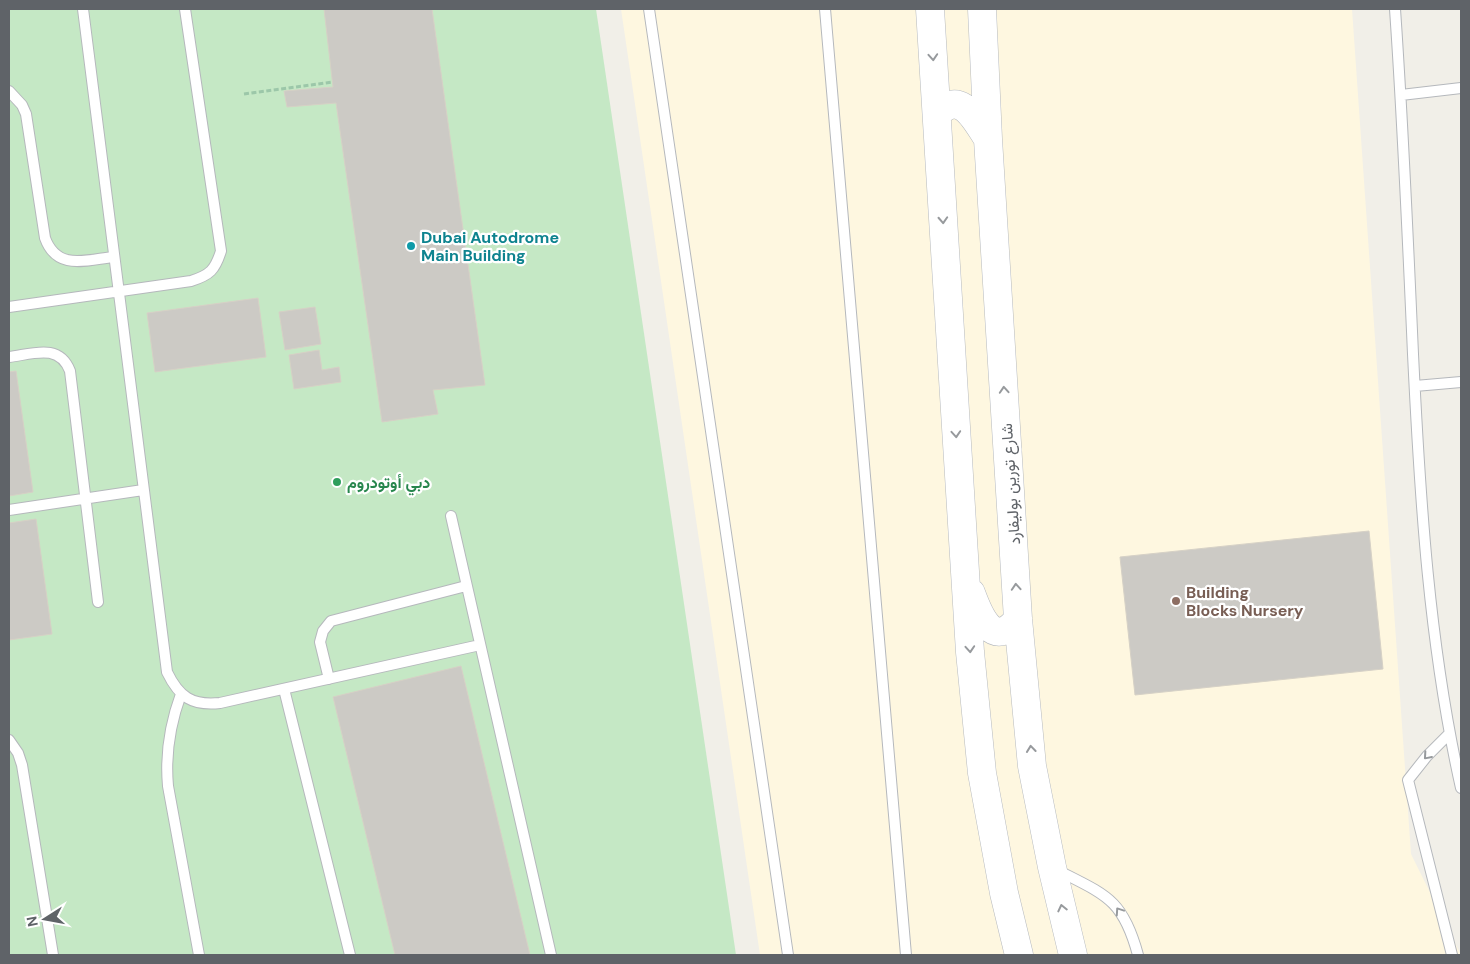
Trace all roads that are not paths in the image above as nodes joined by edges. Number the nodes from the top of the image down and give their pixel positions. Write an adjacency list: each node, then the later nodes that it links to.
1 (83, 9): 13 (lane)
2 (185, 9): 14 (lane)
3 (648, 9): 39 (lane)
4 (825, 9): 40 (lane)
5 (930, 9): 11 (main road, one-way to 11)
6 (982, 9): 12 (main road, شارع تورين بوليفارد)
7 (1395, 9): 10 (lane)
8 (1461, 88): 10 (lane)
9 (9, 90): 13 (lane)
10 (1402, 95): 18 (lane)
11 (937, 114): 12 (main road); 23 (main road, one-way to 23)
12 (988, 139): 26 (main road, شارع تورين بوليفارد, one-way to 12)
13 (113, 257): 14 (lane)
14 (118, 292): 15 (lane); 19 (lane)
15 (9, 307)
16 (9, 357): 20 (lane)
17 (1461, 382): 18 (lane)
18 (1415, 386): 31 (lane)
19 (142, 490): 20 (lane); 30 (lane)
20 (86, 498): 21 (lane); 25 (lane)
21 (9, 510)
22 (451, 516): 24 (lane)
23 (966, 580): 26 (main road); 41 (main road, one-way to 41)
24 (466, 586): 27 (lane); 28 (lane)
25 (98, 602)
26 (1018, 619): 34 (main road, شارع تورين بوليفارد, one-way to 26)
27 (480, 646): 28 (lane); 38 (lane)
28 (330, 679): 29 (lane)
29 (284, 688): 30 (lane); 37 (lane)
30 (181, 694): 36 (lane)
31 (1449, 734): 33 (lane); 44 (lane, one-way to 44)
32 (9, 740): 35 (lane)
33 (1461, 788)
34 (1052, 868): 42 (main road, شارع تورين بوليفارد, one-way to 34); 43 (lane, one-way to 34)
35 (53, 955)
36 (199, 955)
37 (350, 955)
38 (551, 955)
39 (788, 955)
40 (906, 955)
41 (1019, 955)
42 (1073, 955)
43 (1138, 955)
44 (1452, 955)

